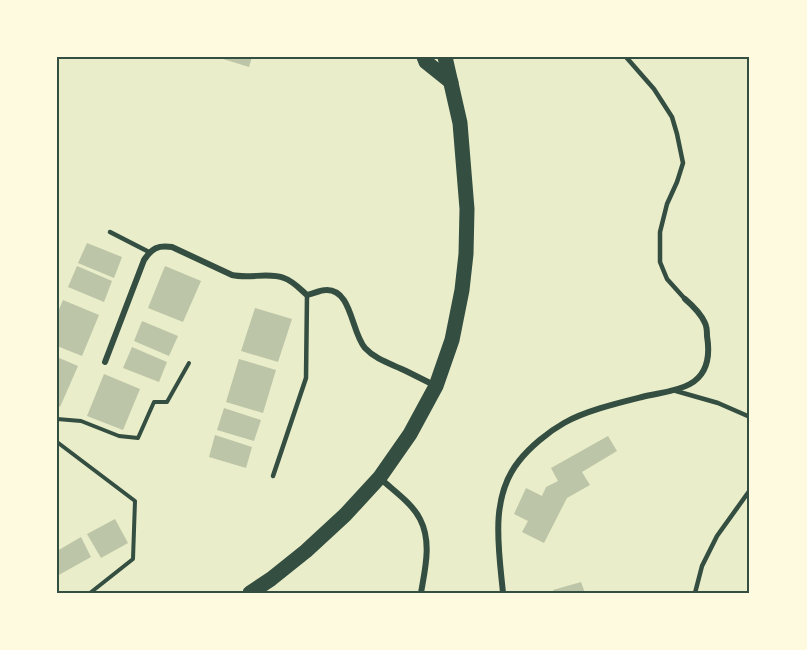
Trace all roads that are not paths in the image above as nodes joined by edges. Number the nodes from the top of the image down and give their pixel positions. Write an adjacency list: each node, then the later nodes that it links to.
1 (424, 57): 5 (main road)
2 (445, 57): 5 (main road)
3 (457, 57): 5 (main road)
4 (626, 57): 9 (lane)
5 (451, 82): 11 (main road)
6 (110, 231): 7 (lane)
7 (149, 252): 8 (street); 10 (street)
8 (308, 295): 11 (street); 14 (lane)
9 (685, 299): 12 (street)
10 (105, 362)
11 (436, 386): 15 (main road)
12 (674, 390): 13 (lane); 19 (street)
13 (750, 417)
14 (273, 476)
15 (380, 477): 17 (main road); 18 (street)
16 (750, 490): 20 (lane)
17 (250, 593)
18 (421, 593)
19 (503, 593)
20 (695, 593)

